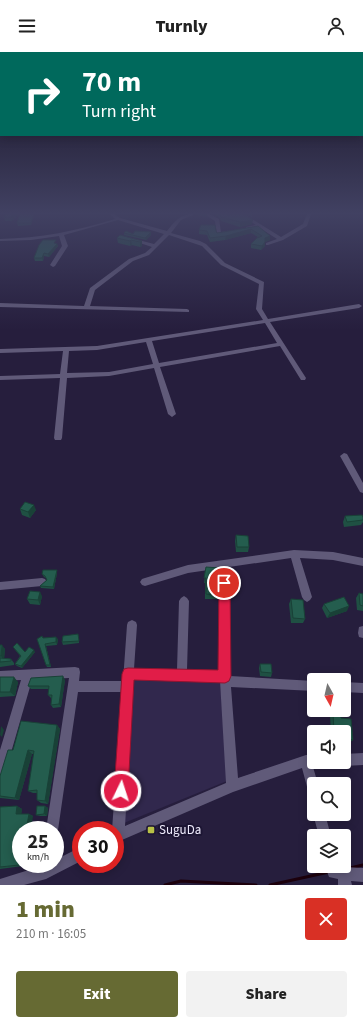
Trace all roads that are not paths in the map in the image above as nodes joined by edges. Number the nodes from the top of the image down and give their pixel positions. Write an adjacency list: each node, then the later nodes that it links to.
1 (61, 253): 4 (street)
2 (148, 253): 7 (street)
3 (211, 253): 9 (street)
4 (53, 265)
5 (0, 305): 7 (street)
6 (359, 306): 9 (street)
7 (87, 307): 8 (street)
8 (187, 311)
9 (267, 321): 10 (street); 11 (street)
10 (148, 340): 12 (street); 14 (street)
11 (281, 344): 14 (street); 17 (street)
12 (66, 349): 13 (street); 15 (street)
13 (0, 351)
14 (156, 365): 15 (street); 18 (street)
15 (64, 376): 16 (street); 19 (street)
16 (0, 378)
17 (303, 378)
18 (172, 414)
19 (58, 438)
20 (344, 456): 21 (street)
21 (359, 476): 22 (street)
22 (363, 490)
23 (294, 554): 24 (street); 26 (street); 29 (street)
24 (363, 562)
25 (42, 582): 28 (street)
26 (145, 582)
27 (224, 583): 36 (street)
28 (0, 586)
29 (307, 597)
30 (184, 601): 34 (street)
31 (132, 625): 33 (street)
32 (28, 674): 35 (street); 38 (street); 45 (street)
33 (128, 674): 34 (street); 39 (street)
34 (182, 675): 36 (street)
35 (0, 676)
36 (225, 679): 37 (street); 46 (street)
37 (307, 685)
38 (73, 686): 39 (street); 47 (street)
39 (128, 687): 48 (street)
40 (351, 687): 41 (street)
41 (363, 688)
42 (363, 759): 43 (street)
43 (351, 760)
44 (307, 762): 46 (street)
45 (0, 770)
46 (232, 786): 49 (street)
47 (53, 821)
48 (117, 821)
49 (124, 833)
50 (33, 873): 54 (street)
51 (335, 873): 53 (street)
52 (363, 875): 53 (street)
53 (344, 879)
54 (1, 885)

